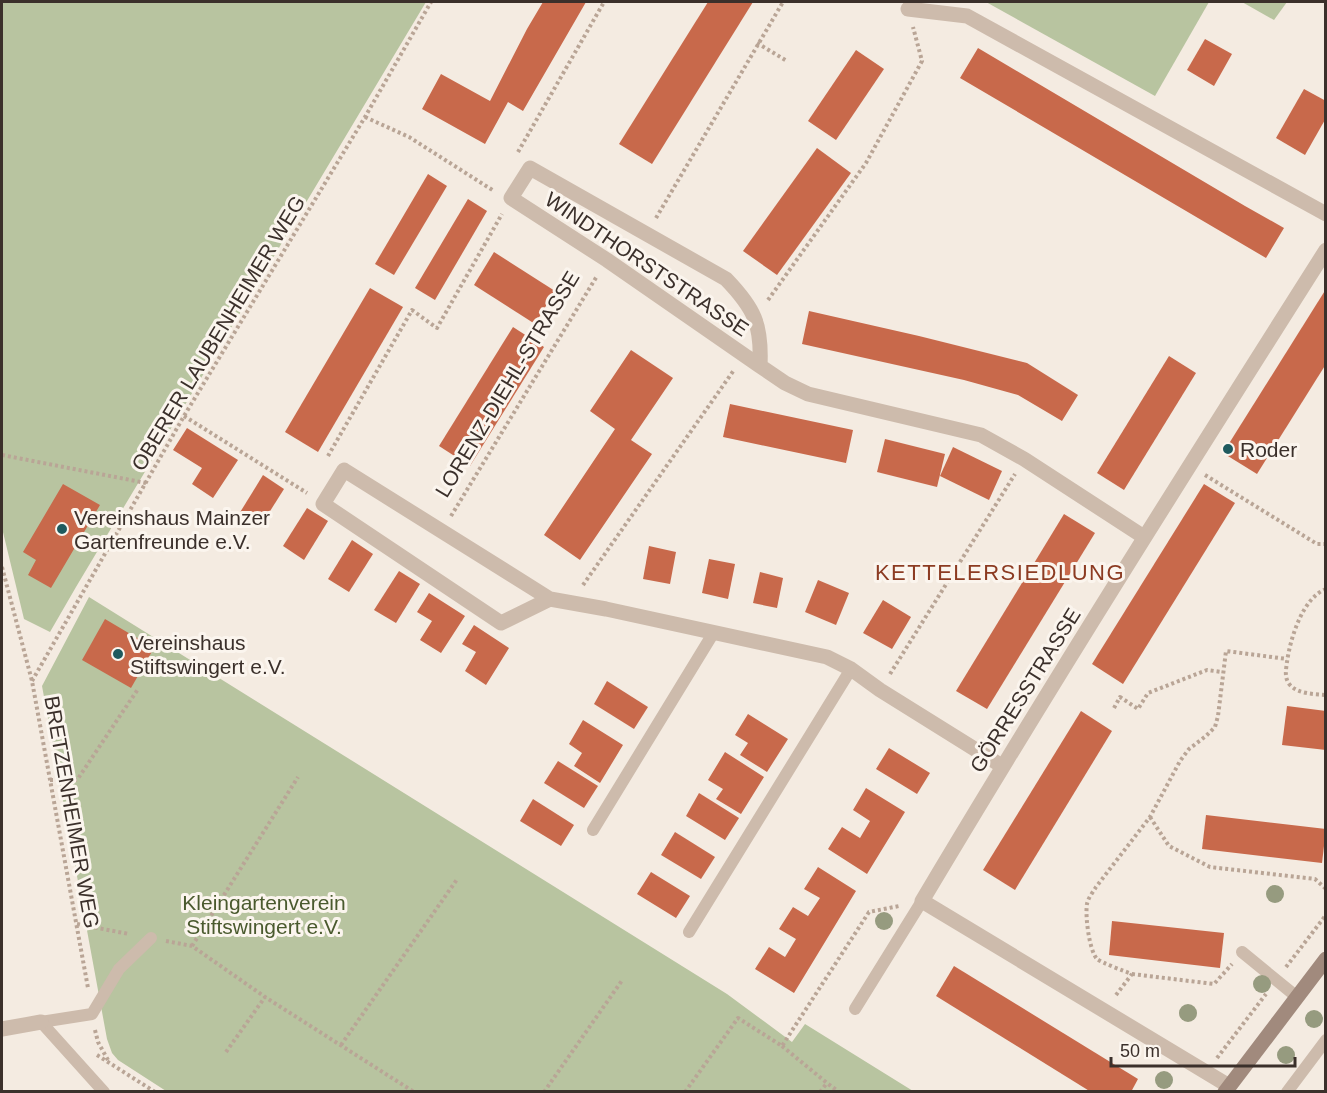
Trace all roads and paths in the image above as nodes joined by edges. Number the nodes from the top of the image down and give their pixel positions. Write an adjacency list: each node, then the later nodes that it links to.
1 (431, 2): 7 (path, OBERER LAUBENHEIMER WEG)
2 (604, 2): 8 (path)
3 (783, 2): 5 (path)
4 (908, 9): 10 (street); 14 (path)
5 (757, 43): 6 (path); 11 (path)
6 (787, 61)
7 (365, 117): 9 (path, WINDTHORSTSTRASSE); 17 (path, OBERER LAUBENHEIMER WEG)
8 (518, 152)
9 (511, 198): 11 (street, WINDTHORSTSTRASSE); 13 (street, WINDTHORSTSTRASSE); 20 (path)
10 (1326, 214)
11 (647, 233): 14 (street, WINDTHORSTSTRASSE)
12 (1326, 250): 21 (street, GÖRRESSTRASSE)
13 (607, 260): 15 (street, WINDTHORSTSTRASSE); 26 (path, LORENZ-DIEHL-STRASSE)
14 (755, 318): 16 (street, WINDTHORSTSTRASSE)
15 (744, 355): 16 (street, WINDTHORSTSTRASSE); 32 (path)
16 (760, 366): 19 (street, WINDTHORSTSTRASSE)
17 (184, 416): 22 (path, OBERER LAUBENHEIMER WEG); 24 (path)
18 (2, 455): 22 (path)
19 (1024, 459): 27 (street, WINDTHORSTSTRASSE); 39 (path)
20 (324, 463)
21 (1189, 465): 27 (street, GÖRRESSTRASSE); 28 (path)
22 (146, 483): 37 (path, OBERER LAUBENHEIMER WEG)
23 (312, 483): 24 (path)
24 (307, 493): 25 (path)
25 (322, 504): 26 (street, LORENZ-DIEHL-STRASSE); 31 (street)
26 (442, 530): 31 (street, LORENZ-DIEHL-STRASSE)
27 (1144, 537): 42 (street, GÖRRESSTRASSE)
28 (1326, 544)
29 (2, 567): 37 (path, BRETZENHEIMER WEG)
30 (1326, 589): 34 (path)
31 (550, 599): 32 (street, LORENZ-DIEHL-STRASSE)
32 (572, 602): 33 (street, LORENZ-DIEHL-STRASSE)
33 (714, 632): 35 (street, LORENZ-DIEHL-STRASSE); 46 (lane)
34 (1287, 659): 40 (path); 45 (path)
35 (851, 669): 39 (street, LORENZ-DIEHL-STRASSE); 51 (lane)
36 (1222, 672): 41 (path)
37 (32, 681): 44 (path, BRETZENHEIMER WEG)
38 (138, 689): 44 (path)
39 (880, 690): 42 (street, LORENZ-DIEHL-STRASSE)
40 (1326, 695)
41 (1114, 708)
42 (1002, 766): 49 (street, GÖRRESSTRASSE)
43 (298, 777): 53 (path)
44 (50, 780): 50 (path, BRETZENHEIMER WEG)
45 (1150, 817): 48 (path); 56 (path)
46 (593, 830)
47 (459, 878): 66 (path)
48 (1326, 889)
49 (922, 901): 60 (lane); 61 (street); 67 (path)
50 (77, 924): 52 (path); 62 (path, BRETZENHEIMER WEG)
51 (689, 932)
52 (151, 938): 53 (path); 62 (lane)
53 (192, 945): 58 (path)
54 (1242, 952): 56 (path); 59 (lane)
55 (1326, 959): 59 (street)
56 (1132, 974): 61 (path)
57 (623, 979): 74 (path)
58 (265, 997): 66 (path); 68 (path)
59 (1297, 998): 70 (street)
60 (855, 1009)
61 (1104, 1010): 70 (street)
62 (92, 1014): 63 (lane); 72 (path, BRETZENHEIMER WEG)
63 (41, 1022): 64 (street); 71 (lane)
64 (2, 1029)
65 (1326, 1040): 78 (lane)
66 (341, 1045): 73 (path)
67 (782, 1046): 69 (path); 75 (path)
68 (226, 1052)
69 (827, 1083): 76 (path); 77 (path)
70 (1227, 1089)
71 (104, 1092)
72 (155, 1092)
73 (414, 1092)
74 (544, 1092)
75 (685, 1092)
76 (820, 1092)
77 (839, 1092)
78 (1287, 1092)

